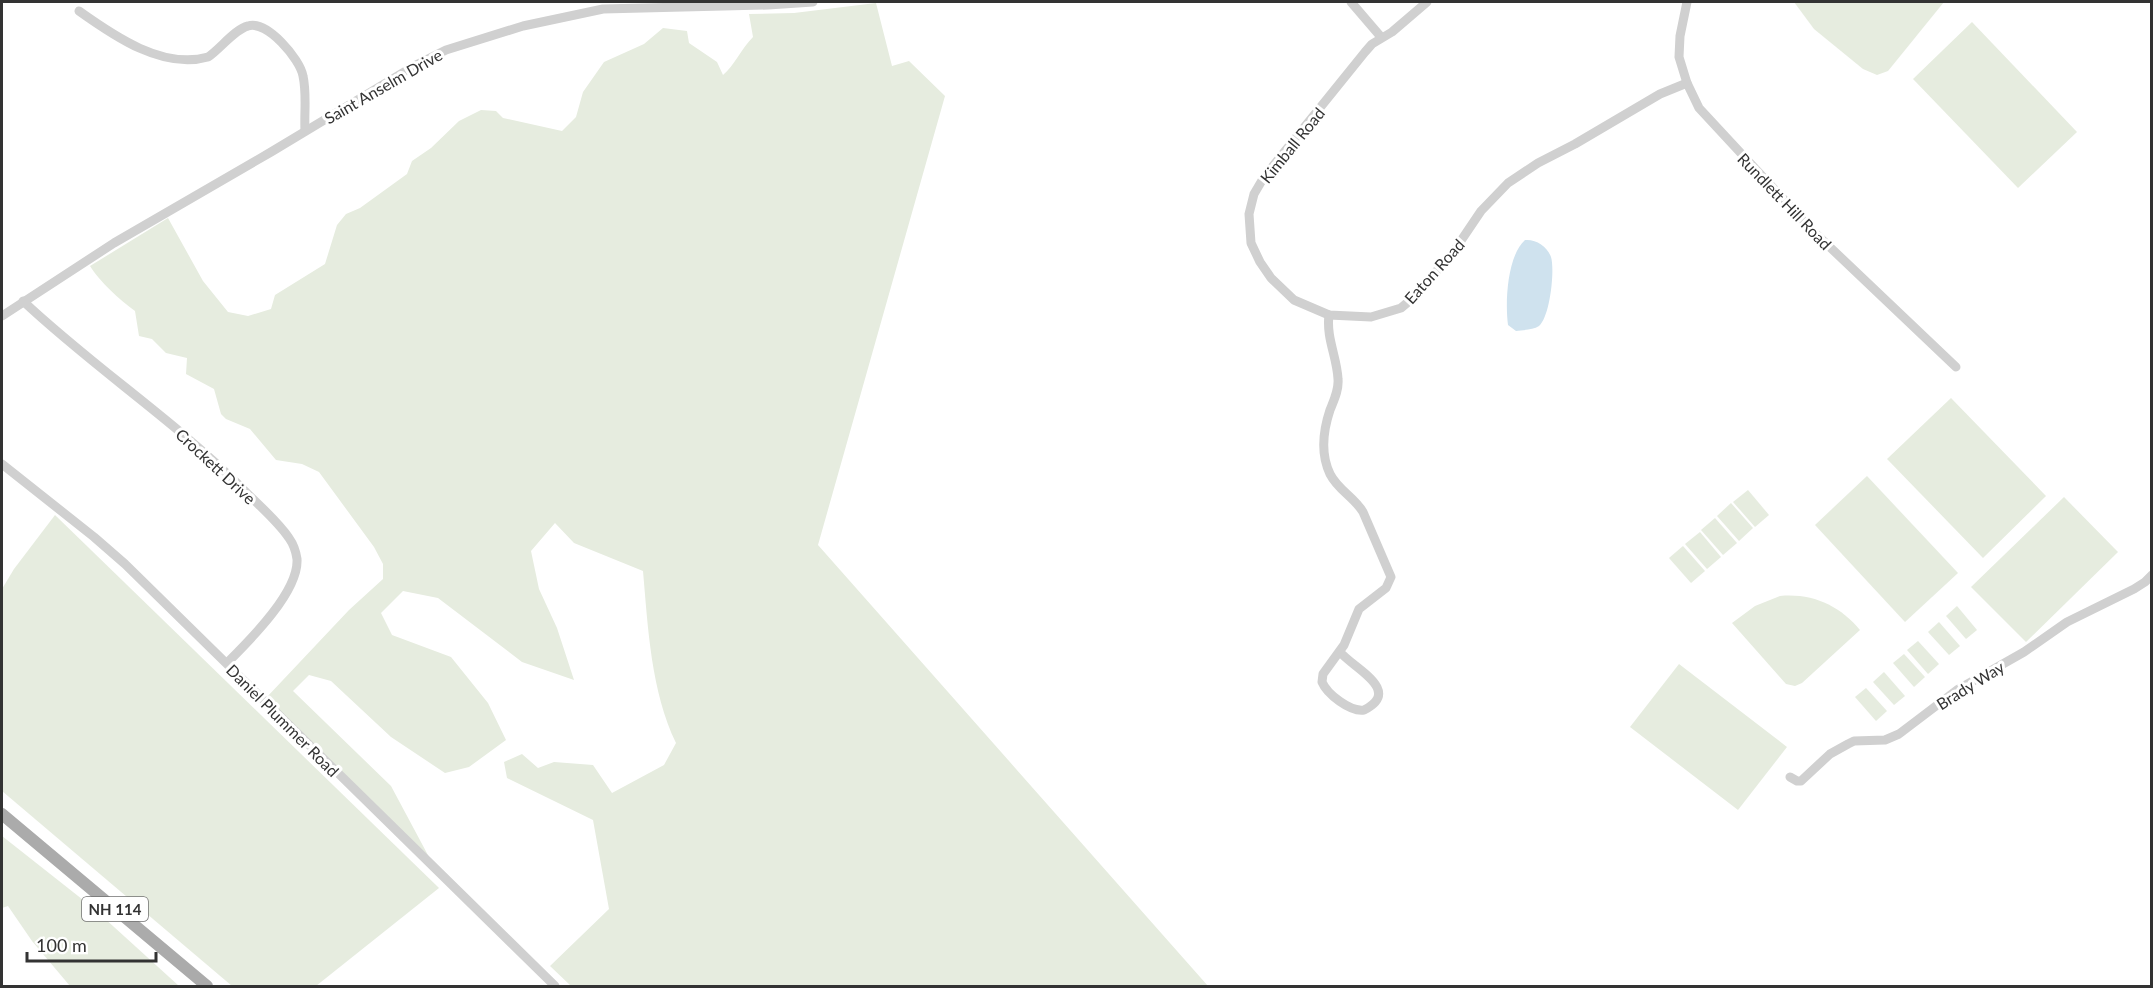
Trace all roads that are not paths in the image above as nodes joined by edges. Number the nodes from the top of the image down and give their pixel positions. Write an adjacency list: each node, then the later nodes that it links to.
1 (813, 2): 5 (street, Saint Anselm Drive)
2 (1351, 2): 7 (street)
3 (1427, 2): 7 (street, Kimball Road)
4 (1687, 2): 8 (street, Rundlett Hill Road)
5 (673, 4): 9 (street, Saint Anselm Drive)
6 (79, 12): 9 (street)
7 (1381, 37): 12 (street, Kimball Road)
8 (1687, 82): 12 (street, Eaton Road); 13 (street, Rundlett Hill Road)
9 (305, 131): 10 (street, Saint Anselm Drive)
10 (23, 301): 11 (street, Saint Anselm Drive); 17 (street, Crockett Drive)
11 (2, 315)
12 (1329, 315): 16 (street)
13 (1956, 367)
14 (2, 464): 17 (street, Daniel Plummer Road)
15 (2151, 575): 18 (street, Brady Way)
16 (1340, 652): 16 (street)
17 (227, 663): 21 (street, Daniel Plummer Road)
18 (1790, 777)
19 (2, 814): 20 (main road, NH 114)
20 (207, 987)
21 (555, 987)

